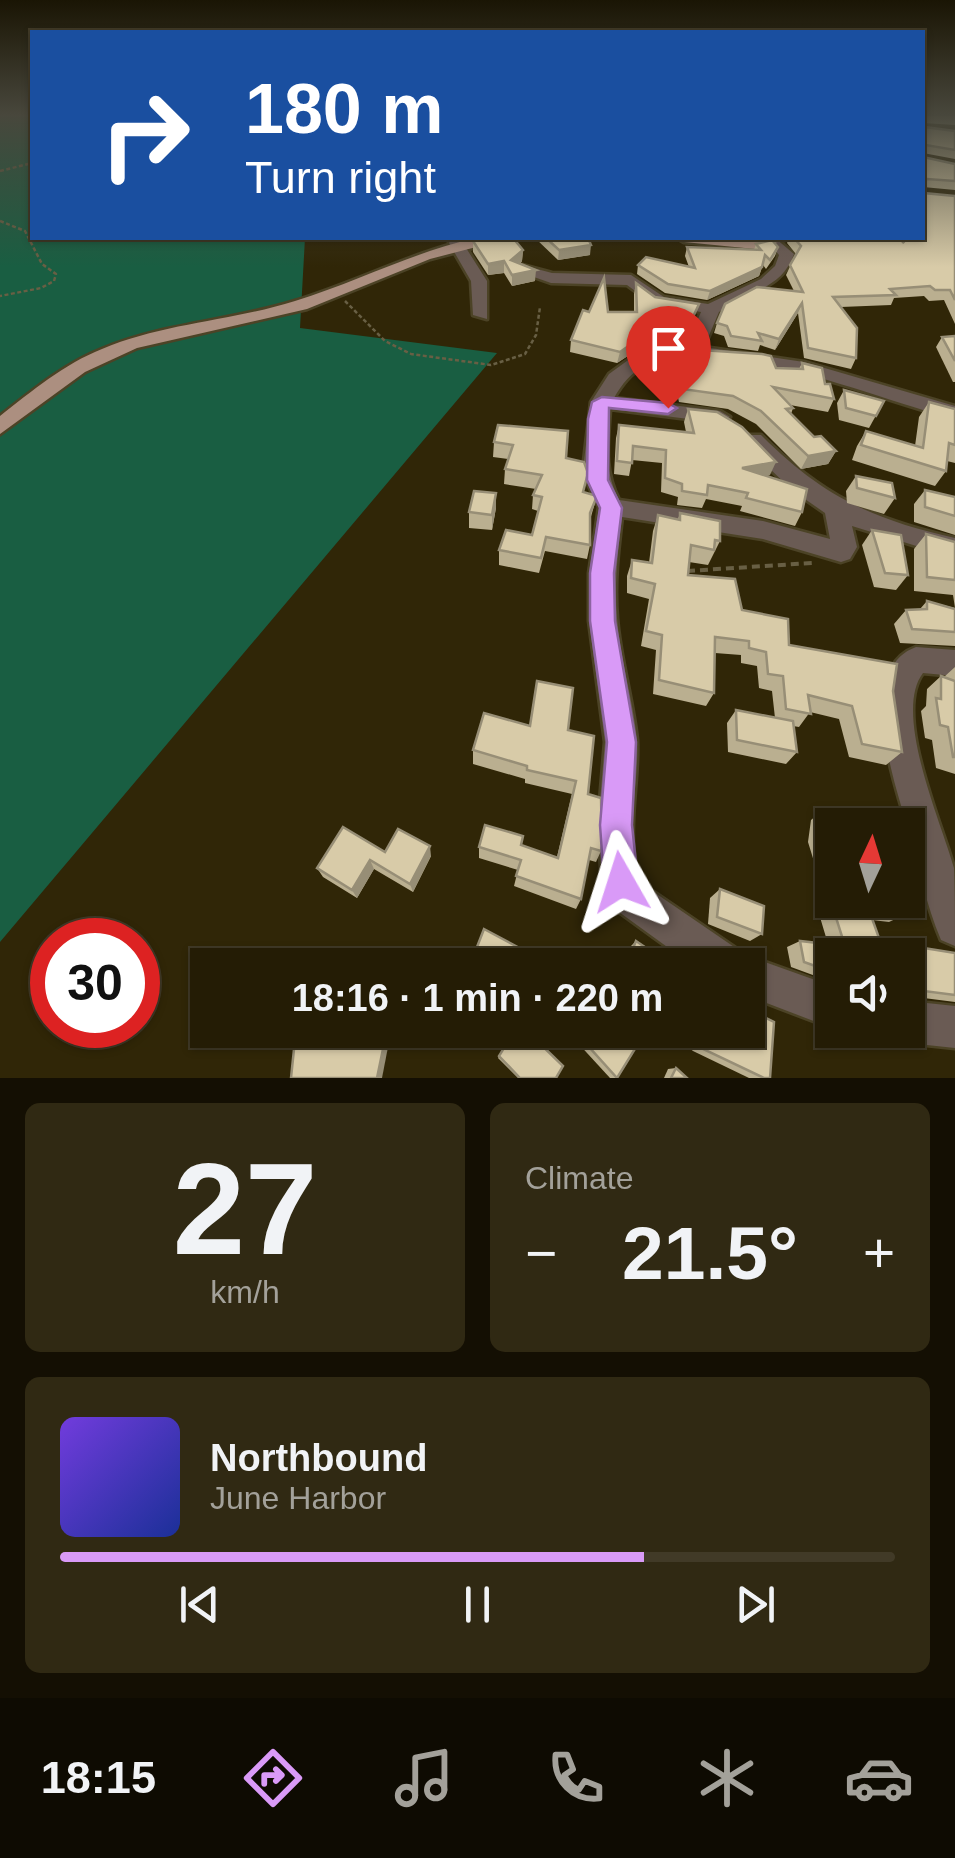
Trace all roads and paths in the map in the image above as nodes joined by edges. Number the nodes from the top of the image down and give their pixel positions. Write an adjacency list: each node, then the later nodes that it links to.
1 (0, 221): 8 (path)
2 (475, 240): 5 (main road)
3 (704, 240): 4 (main road)
4 (780, 240): 10 (street)
5 (456, 243): 7 (main road); 11 (street)
6 (522, 270): 10 (street)
7 (334, 292): 9 (path); 15 (main road)
8 (0, 296)
9 (540, 307)
10 (711, 309): 12 (street)
11 (482, 314)
12 (693, 352): 13 (street); 14 (street)
13 (602, 402): 16 (street); 17 (street)
14 (955, 413)
15 (0, 426)
16 (611, 508): 19 (street); 23 (street)
17 (837, 512): 18 (street); 19 (street)
18 (955, 548)
19 (841, 552): 20 (path)
20 (672, 572)
21 (955, 662): 22 (street)
22 (955, 926)
23 (702, 948)
24 (765, 982): 25 (street)
25 (815, 1002)
26 (925, 1024): 27 (street)
27 (955, 1027)

